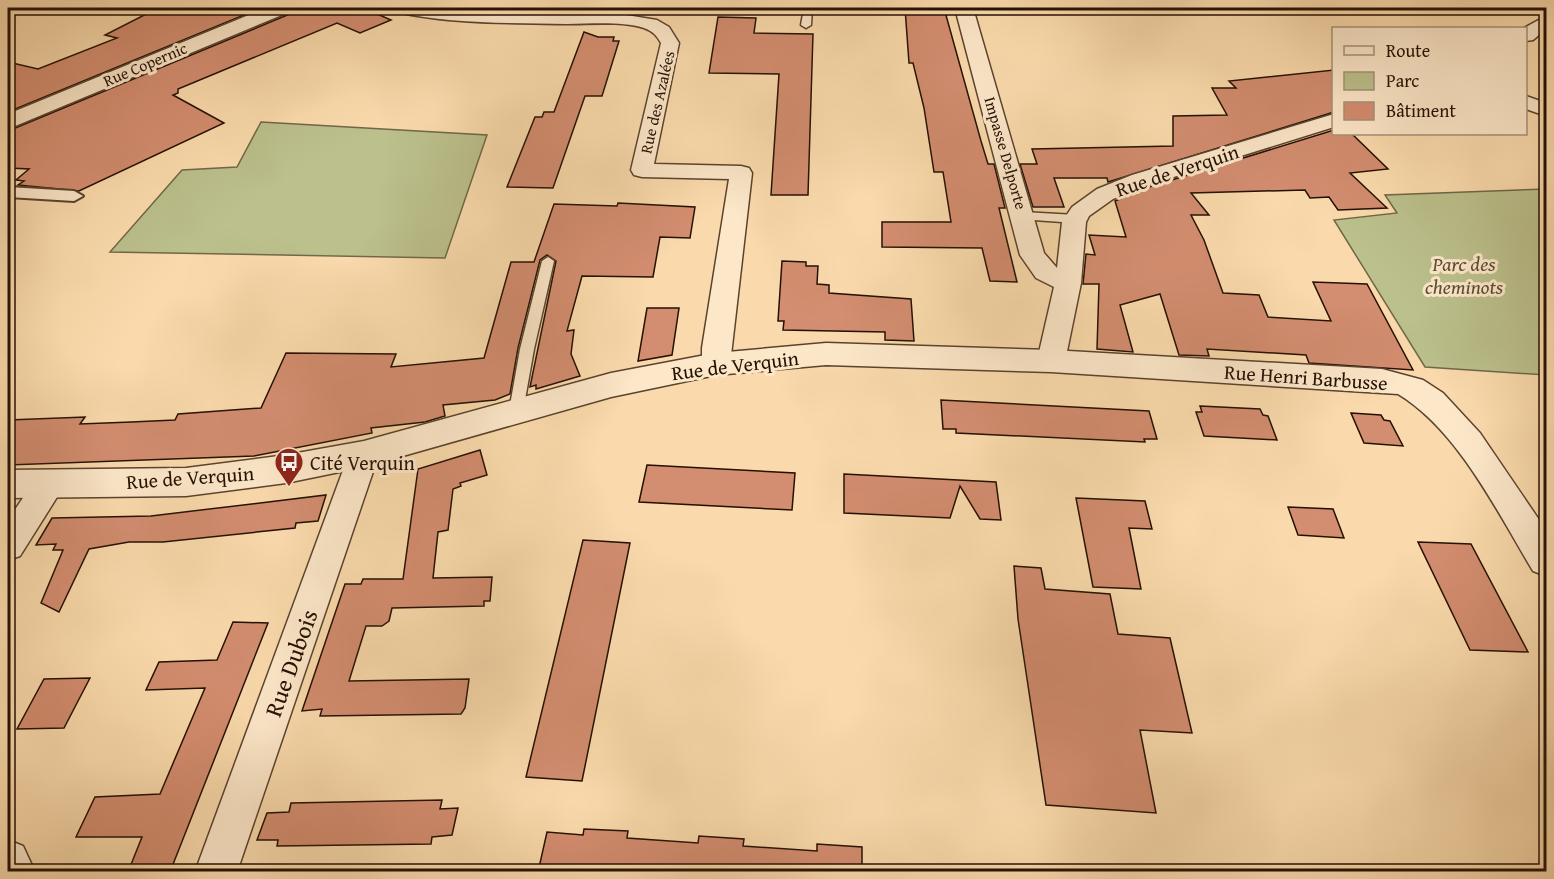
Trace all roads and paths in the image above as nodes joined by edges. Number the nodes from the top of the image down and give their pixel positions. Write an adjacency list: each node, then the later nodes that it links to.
1 (282, 8): 11 (street, Rue Copernic)
2 (404, 8): 19 (street, Rue des Azalées)
3 (808, 8): 6 (lane)
4 (964, 8): 14 (street, Impasse Delporte)
5 (1546, 21): 7 (street)
6 (806, 25)
7 (1527, 35)
8 (1527, 102): 9 (street)
9 (1546, 110)
10 (1332, 121): 15 (street, Rue de Verquin)
11 (8, 122)
12 (8, 192): 13 (street)
13 (74, 196)
14 (1023, 216): 15 (lane); 17 (street, Impasse Delporte)
15 (1076, 219): 17 (street)
16 (548, 261): 20 (lane)
17 (1068, 283): 18 (street)
18 (1051, 361): 19 (street, Rue de Verquin); 25 (street, Rue Henri Barbusse)
19 (716, 364): 20 (street, Rue de Verquin)
20 (516, 411): 21 (street, Rue de Verquin)
21 (364, 454): 23 (street, Rue de Verquin); 28 (street, Rue Dubois)
22 (8, 484): 23 (street, Rue de Verquin)
23 (48, 486): 24 (street)
24 (8, 546)
25 (1546, 560)
26 (8, 861): 27 (street)
27 (14, 872)
28 (216, 872)

